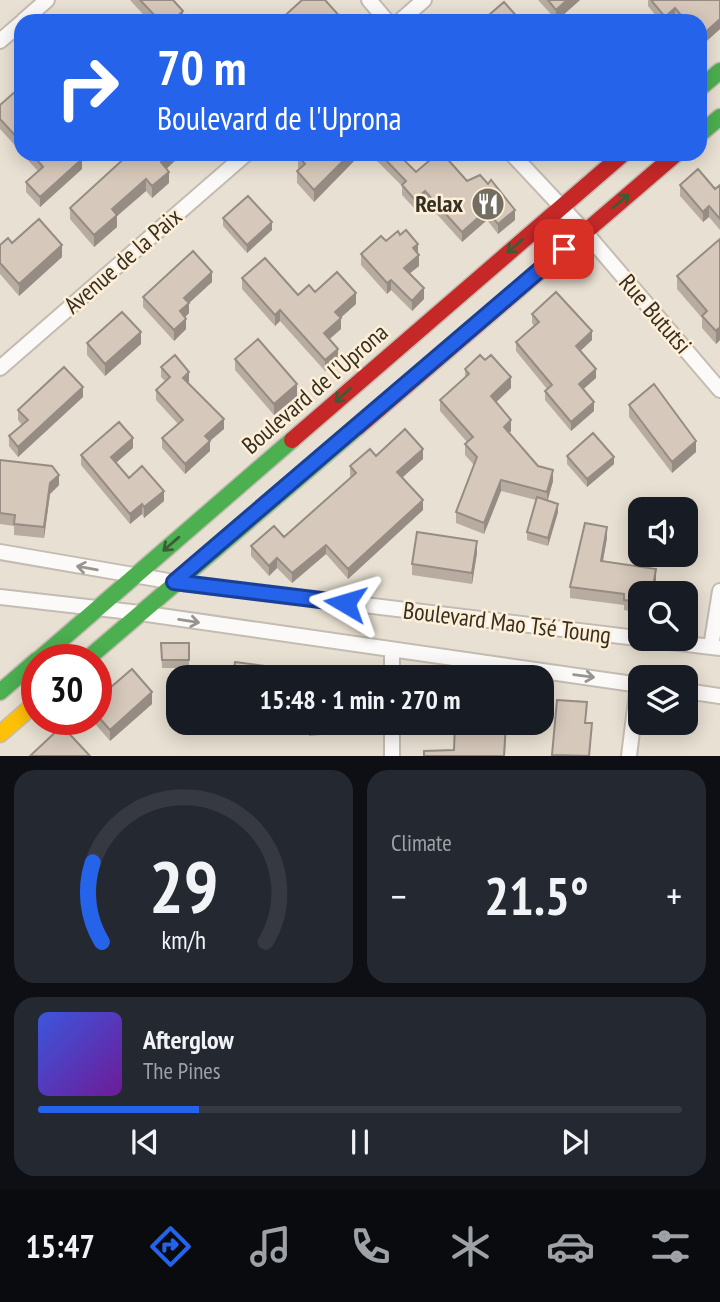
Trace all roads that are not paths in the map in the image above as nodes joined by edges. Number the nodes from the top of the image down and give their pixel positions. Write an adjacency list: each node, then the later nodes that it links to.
1 (47, 0): 4 (street)
2 (369, 0): 5 (street)
3 (424, 0): 6 (street)
4 (31, 14)
5 (381, 14)
6 (408, 14)
7 (14, 29): 8 (street)
8 (0, 41)
9 (238, 161): 15 (street, Avenue de la Paix)
10 (519, 161): 13 (street, Rue Bututsi)
11 (615, 161): 13 (street, Boulevard de l'Uprona)
12 (668, 161): 14 (street, one-way to 12)
13 (562, 206): 14 (street, Rue Bututsi); 18 (street, Boulevard de l'Uprona, one-way to 18)
14 (584, 232): 16 (street, Rue Bututsi); 19 (street)
15 (0, 368)
16 (720, 390)
17 (0, 552): 18 (street, Boulevard Mao Tsé Toung, one-way to 17)
18 (133, 576): 19 (street, Boulevard Mao Tsé Toung); 22 (street, Boulevard de l'Uprona)
19 (174, 582): 23 (street); 26 (street, Boulevard Mao Tsé Toung)
20 (720, 591): 26 (street)
21 (0, 597): 22 (street, Boulevard Mao Tsé Toung)
22 (96, 609): 23 (street, Boulevard Mao Tsé Toung); 24 (street, Boulevard de l'Uprona)
23 (139, 613): 25 (street); 27 (street, Boulevard Mao Tsé Toung, one-way to 27)
24 (56, 644)
25 (104, 644)
26 (715, 648)
27 (392, 652): 28 (street); 30 (street, Boulevard Mao Tsé Toung, one-way to 30)
28 (392, 665)
29 (21, 674): 31 (street, Boulevard de l'Uprona)
30 (628, 683)
31 (0, 692)
32 (698, 693): 33 (street)
33 (720, 696)
34 (21, 716): 35 (street)
35 (0, 734)
36 (392, 735): 38 (street)
37 (632, 735): 39 (street)
38 (392, 756)
39 (629, 756)

